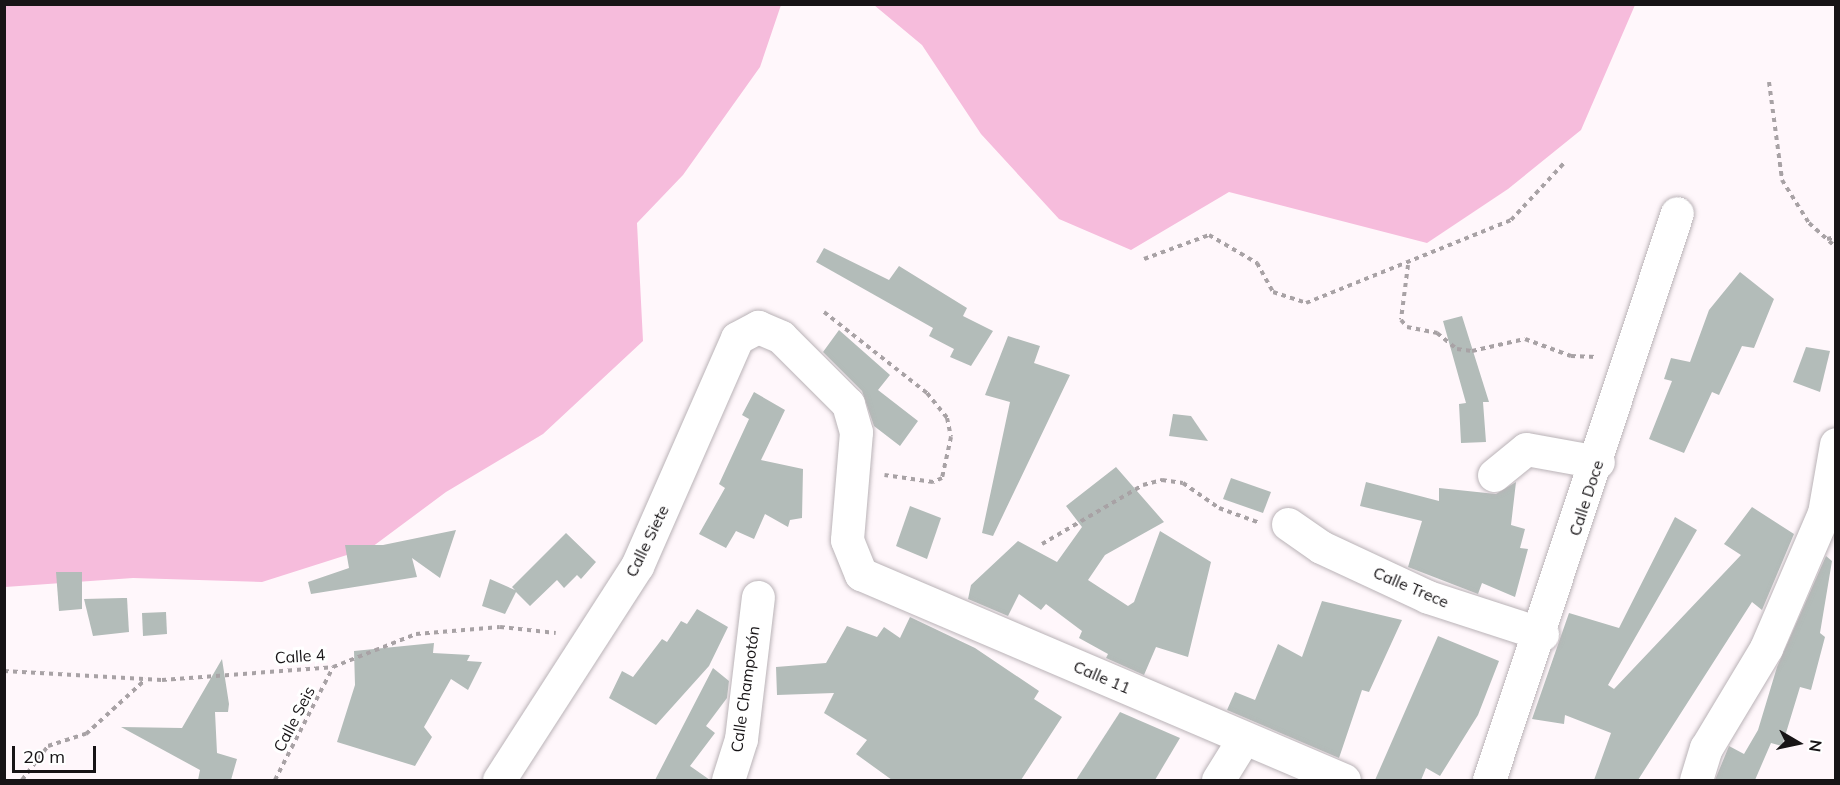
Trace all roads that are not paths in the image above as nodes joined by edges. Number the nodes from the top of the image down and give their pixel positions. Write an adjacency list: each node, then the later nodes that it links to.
1 (1677, 213): 3 (street, Calle Doce)
2 (1836, 444): 15 (street)
3 (1598, 462): 4 (street); 8 (street, Calle Doce)
4 (1494, 475)
5 (1288, 524): 8 (street, Calle Trece)
6 (861, 574): 9 (street, Calle 11); 10 (street, Calle Siete)
7 (758, 597): 11 (street, Calle Champotón)
8 (1542, 634): 14 (street, Calle Doce)
9 (1244, 738): 12 (street); 13 (street, Calle 11)
10 (499, 780)
11 (728, 780)
12 (1218, 780)
13 (1344, 780)
14 (1490, 780)
15 (1696, 780)

